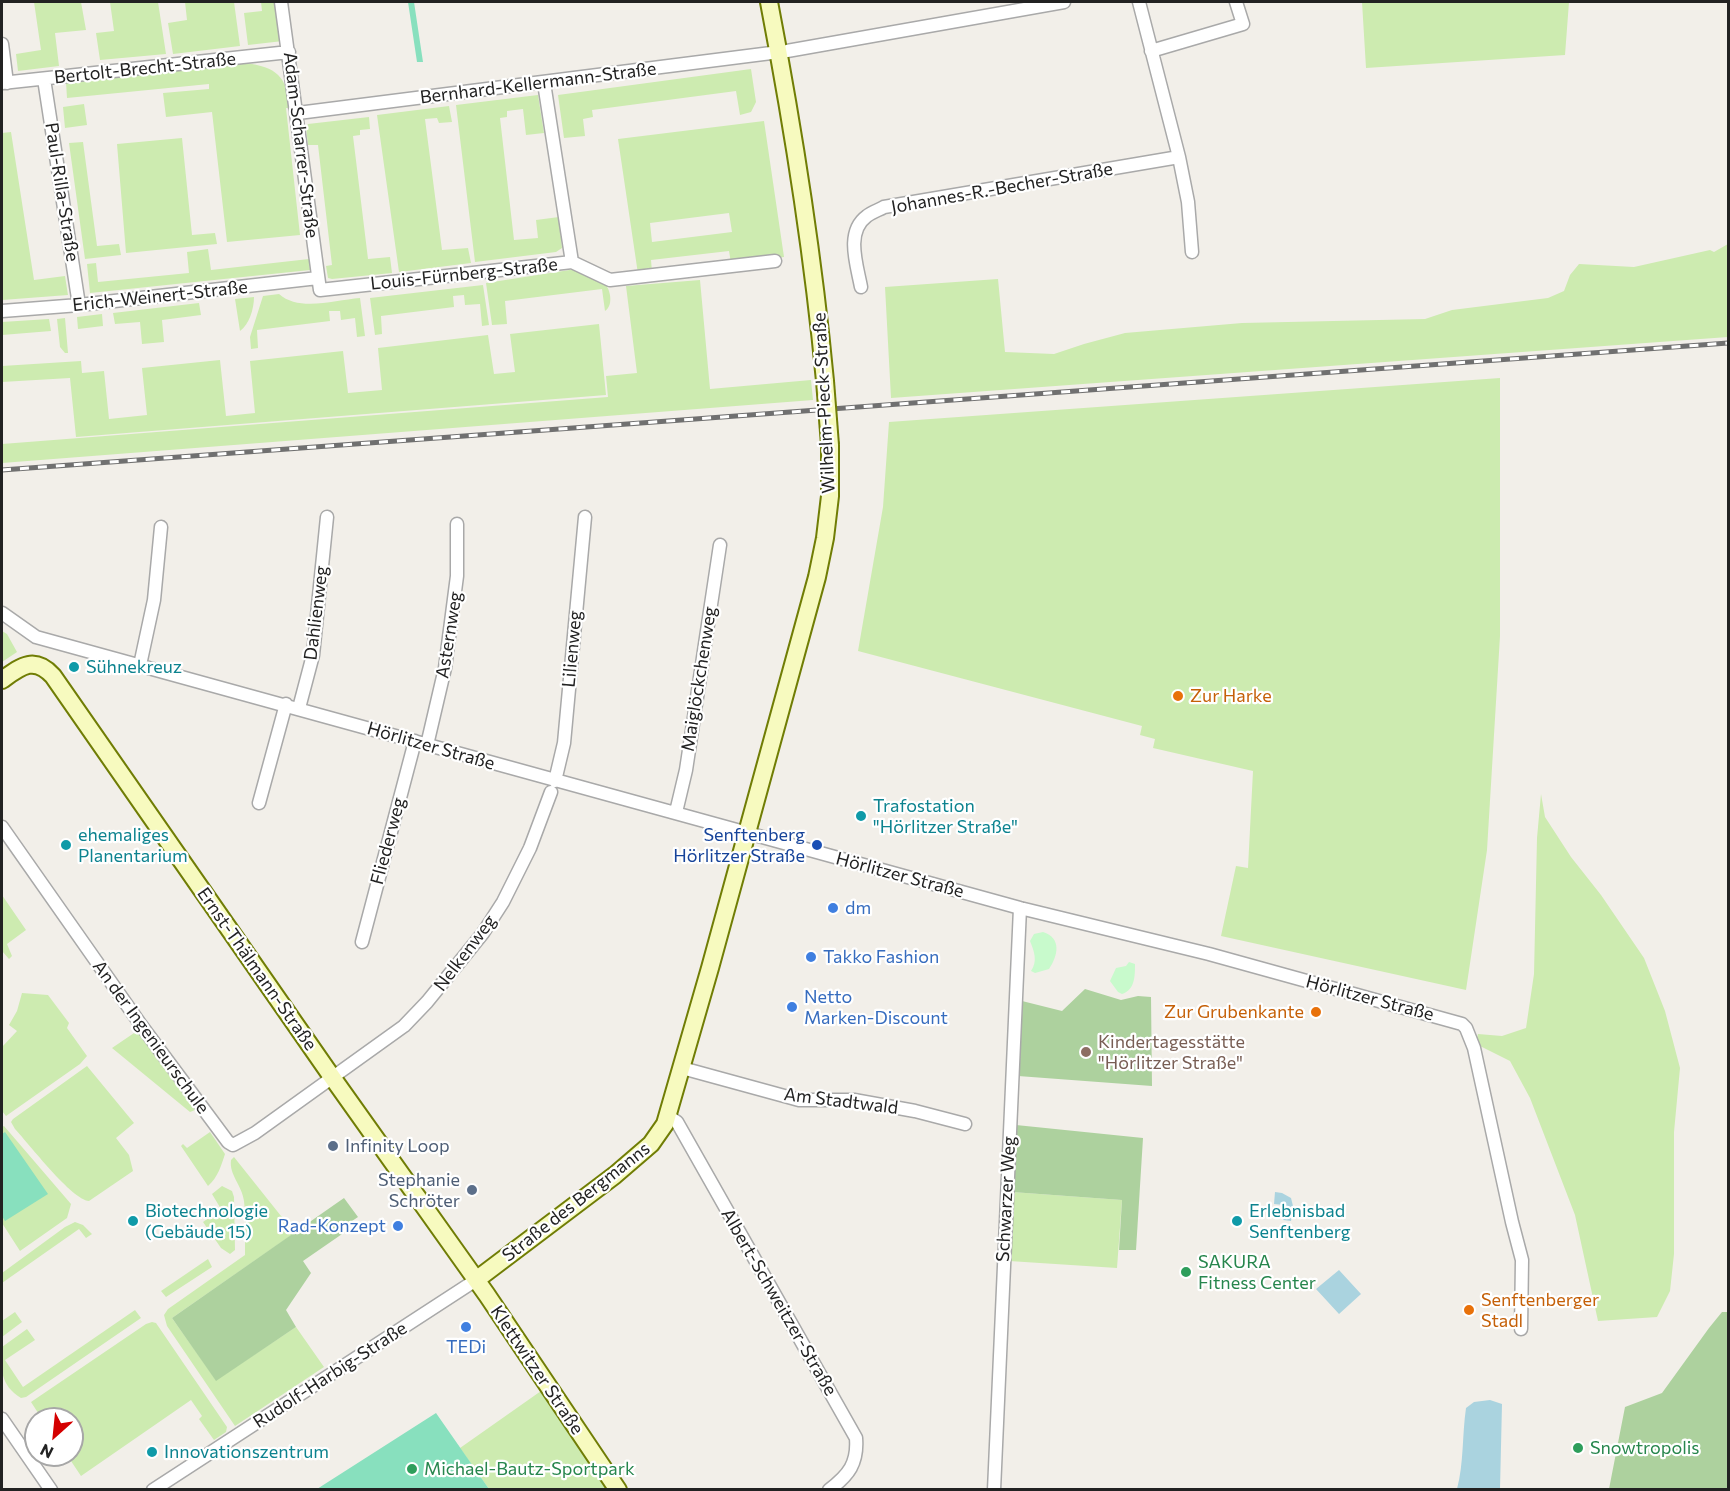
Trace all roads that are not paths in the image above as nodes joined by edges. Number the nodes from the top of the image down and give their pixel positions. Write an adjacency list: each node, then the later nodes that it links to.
1 (281, 2): 8 (street, Adam-Scharrer-Straße)
2 (769, 2): 9 (main road, Wilhelm-Pieck-Straße)
3 (1064, 2): 9 (street, Bernhard-Kellermann-Straße)
4 (1139, 2): 7 (street)
5 (1236, 2): 7 (street)
6 (2, 44): 11 (street)
7 (1151, 51): 14 (street)
8 (290, 52): 10 (street, Bertolt-Brecht-Straße); 13 (street, Adam-Scharrer-Straße)
9 (779, 52): 12 (street, Bernhard-Kellermann-Straße); 38 (main road, Wilhelm-Pieck-Straße, bridge)
10 (44, 79): 11 (street, Bertolt-Brecht-Straße); 20 (street, Paul-Rilla-Straße)
11 (4, 83)
12 (544, 83): 13 (street, Bernhard-Kellermann-Straße); 17 (street, Louis-Fürnberg-Straße)
13 (298, 113): 18 (street, Adam-Scharrer-Straße)
14 (1179, 157): 15 (street); 19 (street, Johannes-R.-Becher-Straße)
15 (1192, 252)
16 (775, 261): 17 (street)
17 (572, 262): 18 (street, Louis-Fürnberg-Straße)
18 (319, 284): 20 (street, Erich-Weinert-Straße)
19 (861, 287)
20 (79, 305): 21 (street, Erich-Weinert-Straße)
21 (2, 311)
22 (585, 517): 34 (street, Lilienweg)
23 (327, 518): 31 (street, Dahlienweg)
24 (458, 524): 33 (street, Asternweg)
25 (161, 527): 28 (street)
26 (720, 545): 36 (street, Maiglöckchenweg)
27 (2, 614): 28 (street, Hörlitzer Straße)
28 (140, 665): 30 (street, Hörlitzer Straße)
29 (2, 680): 42 (main road, Ernst-Thälmann-Straße)
30 (286, 704): 31 (street, Hörlitzer Straße); 35 (street)
31 (298, 708): 32 (street, Hörlitzer Straße)
32 (415, 741): 33 (street, Hörlitzer Straße); 40 (street, Fliederweg)
33 (428, 745): 34 (street, Hörlitzer Straße)
34 (553, 787): 36 (street, Hörlitzer Straße); 42 (street, Nelkenweg)
35 (259, 803)
36 (676, 812): 38 (street, Hörlitzer Straße)
37 (2, 827): 42 (street, An der Ingenieurschule)
38 (747, 833): 39 (street, Hörlitzer Straße); 41 (main road, Straße des Bergmanns)
39 (1020, 908): 46 (street, Hörlitzer Straße); 52 (street, Schwarzer Weg)
40 (362, 942)
41 (682, 1068): 43 (main road, Straße des Bergmanns); 44 (street, Am Stadtwald)
42 (332, 1077): 45 (main road, Ernst-Thälmann-Straße)
43 (668, 1116): 45 (main road, Straße des Bergmanns); 51 (street, Albert-Schweitzer-Straße)
44 (964, 1124)
45 (476, 1280): 49 (street, Rudolf-Harbig-Straße); 50 (main road, Klettwitzer Straße)
46 (1521, 1329)
47 (2, 1419): 48 (street)
48 (51, 1490)
49 (153, 1490)
50 (618, 1490)
51 (829, 1490)
52 (994, 1490)

